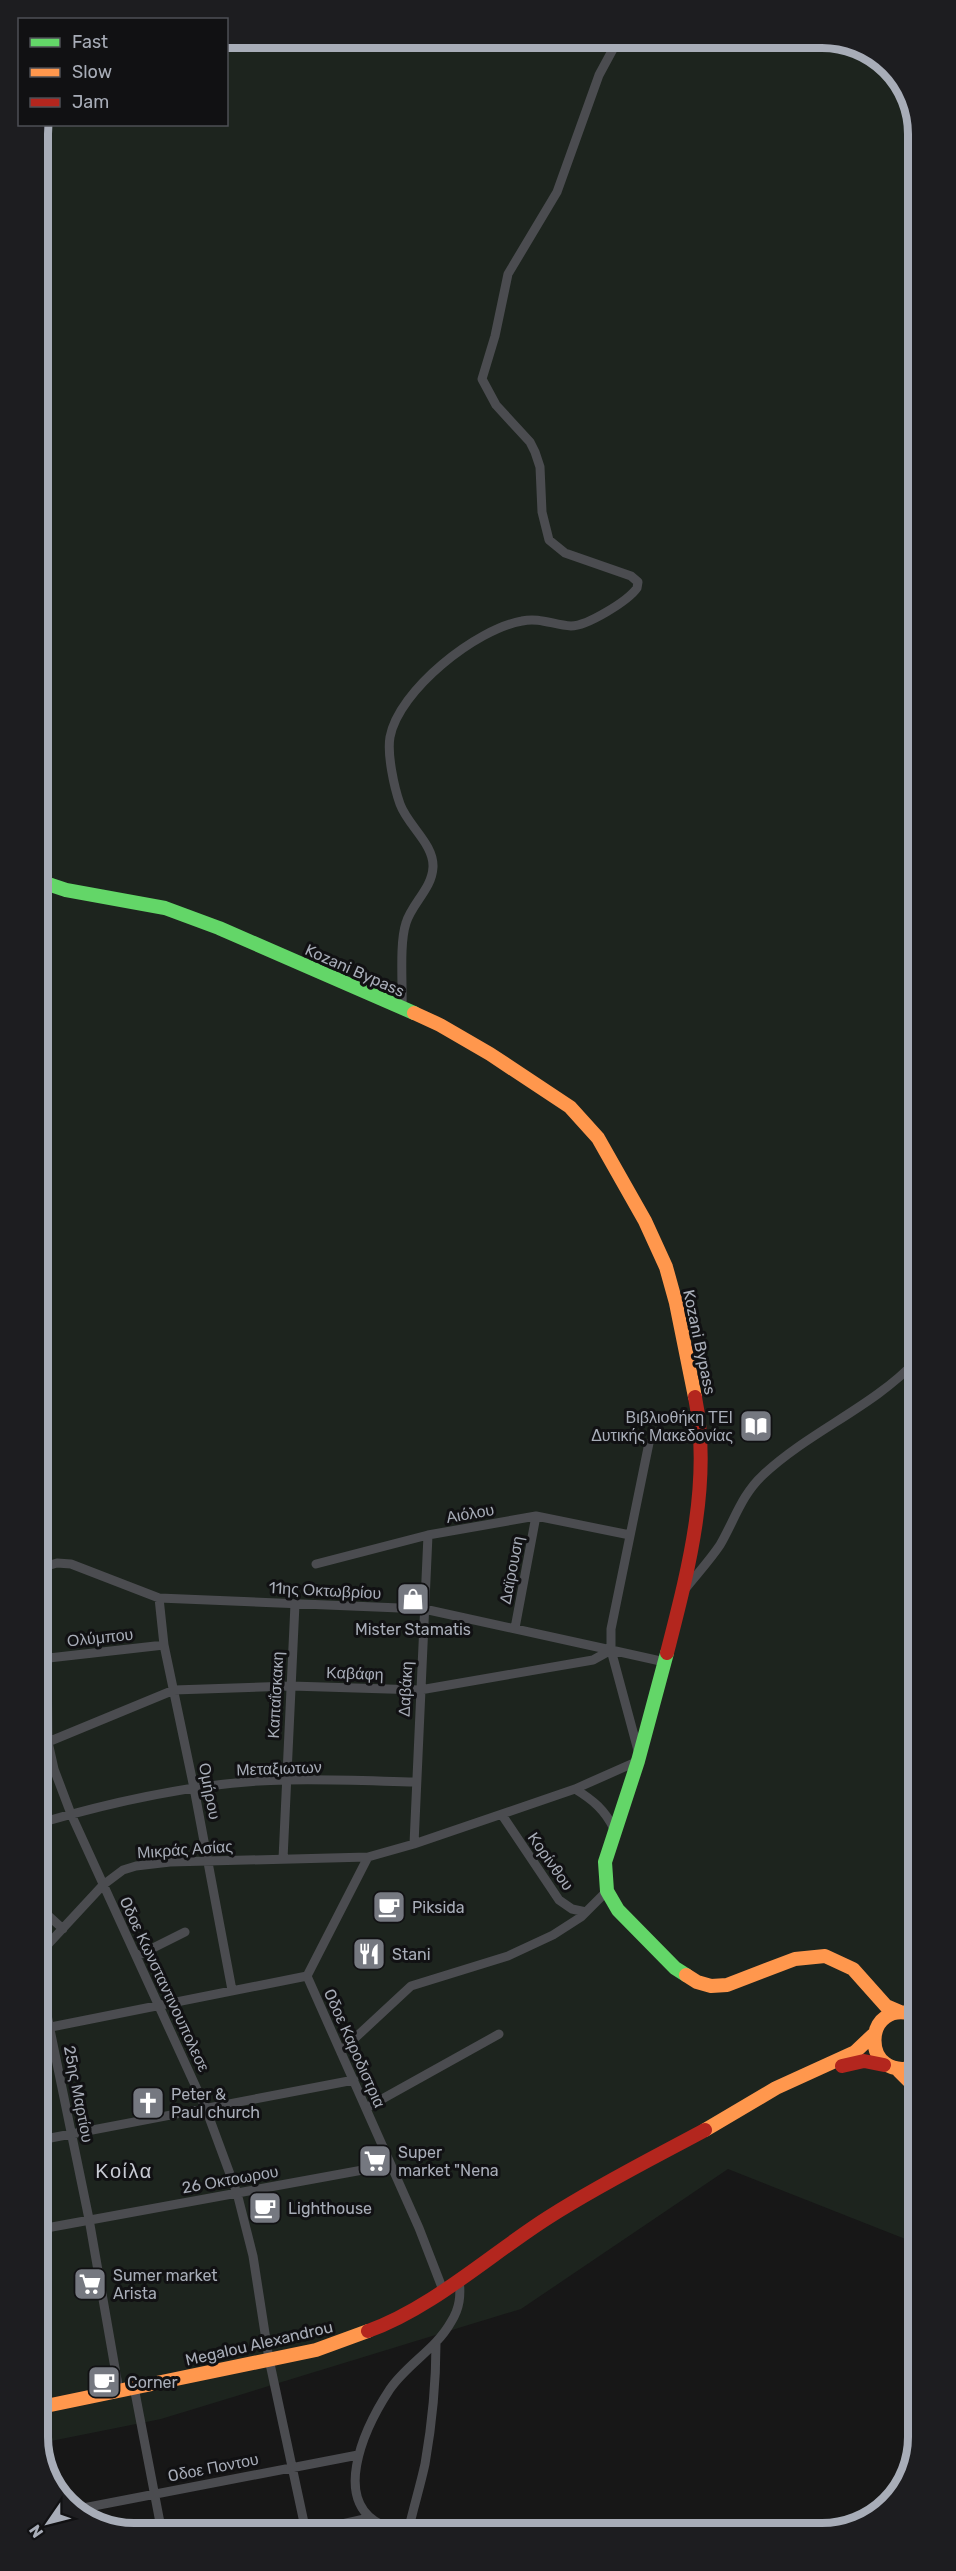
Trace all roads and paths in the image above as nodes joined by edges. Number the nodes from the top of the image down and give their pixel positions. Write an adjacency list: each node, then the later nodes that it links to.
1 (614, 48): 3 (street)
2 (48, 884): 3 (main road, Kozani Bypass)
3 (402, 1010): 11 (main road, Kozani Bypass)
4 (908, 1368): 11 (street)
5 (649, 1443): 8 (street)
6 (536, 1516): 7 (street, Αιόλου); 8 (street, Αιόλου); 15 (street, Δαϊρουση)
7 (428, 1535): 9 (street, Αιόλου); 14 (street, Δαβάκη)
8 (630, 1535): 17 (street)
9 (316, 1564)
10 (48, 1566): 12 (street, 11ης Οκτωβρίου)
11 (683, 1591): 19 (main road, Kozani Bypass)
12 (159, 1598): 13 (street, 11ης Οκτωβρίου); 16 (street, Ομήρου)
13 (295, 1604): 14 (street, 11ης Οκτωβρίου); 20 (street, Καπαΐσκακη)
14 (424, 1609): 15 (street, 11ης Οκτωβρίου); 22 (street, Δαβάκη)
15 (515, 1628): 17 (street, 11ης Οκτωβρίου)
16 (164, 1645): 18 (street, Ολύμπου); 21 (street, Ομήρου)
17 (611, 1650): 19 (street); 22 (street, Καβάφη); 24 (street)
18 (48, 1657)
19 (665, 1662): 24 (main road, Kozani Bypass)
20 (291, 1686): 21 (street, Καβάφη); 22 (street, Καβάφη); 25 (street, Καπαΐσκακη)
21 (174, 1690): 23 (street, Καβάφη); 27 (street, Ομήρου)
22 (420, 1690): 26 (street, Δαβάκη)
23 (48, 1742): 29 (street, Oδοε Κωνσταντινουπολεσε)
24 (638, 1758): 28 (street); 32 (main road, Kozani Bypass)
25 (285, 1780): 26 (street, Μεταξιωτων); 27 (street, Μεταξιωτων); 35 (street, Καπαΐσκακη)
26 (415, 1782): 33 (street, Δαβάκη)
27 (194, 1788): 29 (street, Μεταξιωτων); 36 (street, Ομήρου)
28 (575, 1789): 30 (street); 32 (street)
29 (71, 1814): 31 (street, Μεταξιωτων); 37 (street, Oδοε Κωνσταντινουπολεσε)
30 (501, 1815): 33 (street); 39 (street, Κορίνθου)
31 (48, 1821)
32 (614, 1829): 38 (main road, Kozani Bypass)
33 (414, 1844): 34 (street)
34 (368, 1857): 35 (street, Μικράς Ασίας); 45 (street, Oδοε Καροδιστρια)
35 (283, 1859): 36 (street, Μικράς Ασίας)
36 (208, 1861): 37 (street, Μικράς Ασίας); 46 (street, Ομήρου)
37 (103, 1885): 41 (street, Μικράς Ασίας); 44 (street, Oδοε Κωνσταντινουπολεσε)
38 (607, 1892): 39 (street); 47 (main road)
39 (586, 1912): 55 (street)
40 (48, 1915): 41 (street)
41 (63, 1929): 43 (street, Μικράς Ασίας)
42 (186, 1932): 44 (street)
43 (48, 1945)
44 (137, 1956): 48 (street, Oδοε Κωνσταντινουπολεσε)
45 (307, 1976): 46 (street); 55 (street, Oδοε Καροδιστρια)
46 (232, 1990): 48 (street)
47 (872, 1994): 49 (main road); 53 (main road)
48 (159, 2004): 52 (street); 63 (street, Oδοε Κωνσταντινουπολεσε)
49 (908, 2013)
50 (48, 2014): 52 (street, 25ης Μαρτίου)
51 (908, 2014): 53 (main road)
52 (51, 2027): 64 (street, 25ης Μαρτίου)
53 (875, 2030): 56 (main road); 61 (main road)
54 (499, 2034): 62 (street)
55 (341, 2051): 59 (street, Oδοε Καροδιστρια)
56 (884, 2064): 58 (main road); 61 (main road)
57 (908, 2069): 58 (main road)
58 (899, 2071): 60 (main road)
59 (354, 2080): 62 (street, Oδοε Καροδιστρια); 63 (street)
60 (908, 2080)
61 (749, 2106): 70 (main road, Megalou Alexandrou)
62 (366, 2108): 66 (street, Oδοε Καροδιστρια)
63 (206, 2109): 64 (street); 67 (street, Oδοε Κωνσταντινουπολεσε)
64 (71, 2134): 65 (street); 68 (street, 25ης Μαρτίου)
65 (48, 2138)
66 (390, 2165): 67 (street, 26 Οκτοωρου); 71 (street, Oδοε Καροδιστρια)
67 (237, 2193): 68 (street, 26 Οκτοωρου); 73 (street, Oδοε Κωνσταντινουπολεσε)
68 (89, 2219): 69 (street, 26 Οκτοωρου); 75 (street, 25ης Μαρτίου)
69 (48, 2227)
70 (459, 2278): 71 (main road, Megalou Alexandrou); 72 (street)
71 (443, 2290): 73 (main road, Megalou Alexandrou)
72 (436, 2343): 77 (street); 86 (street)
73 (269, 2360): 74 (main road, Megalou Alexandrou); 78 (street, Oδοε Κωνσταντινουπολεσε)
74 (134, 2387): 75 (main road, Megalou Alexandrou); 79 (street)
75 (119, 2391): 76 (main road, Megalou Alexandrou)
76 (48, 2406)
77 (358, 2455): 78 (street, Oδοε Ποντου); 81 (street)
78 (293, 2468): 79 (street, Oδοε Ποντου); 83 (street, Oδοε Κωνσταντινουπολεσε)
79 (154, 2494): 80 (street, Oδοε Ποντου); 82 (street)
80 (86, 2507)
81 (369, 2518): 84 (street); 85 (street)
82 (160, 2523)
83 (304, 2523)
84 (346, 2523)
85 (380, 2523)
86 (410, 2523)

